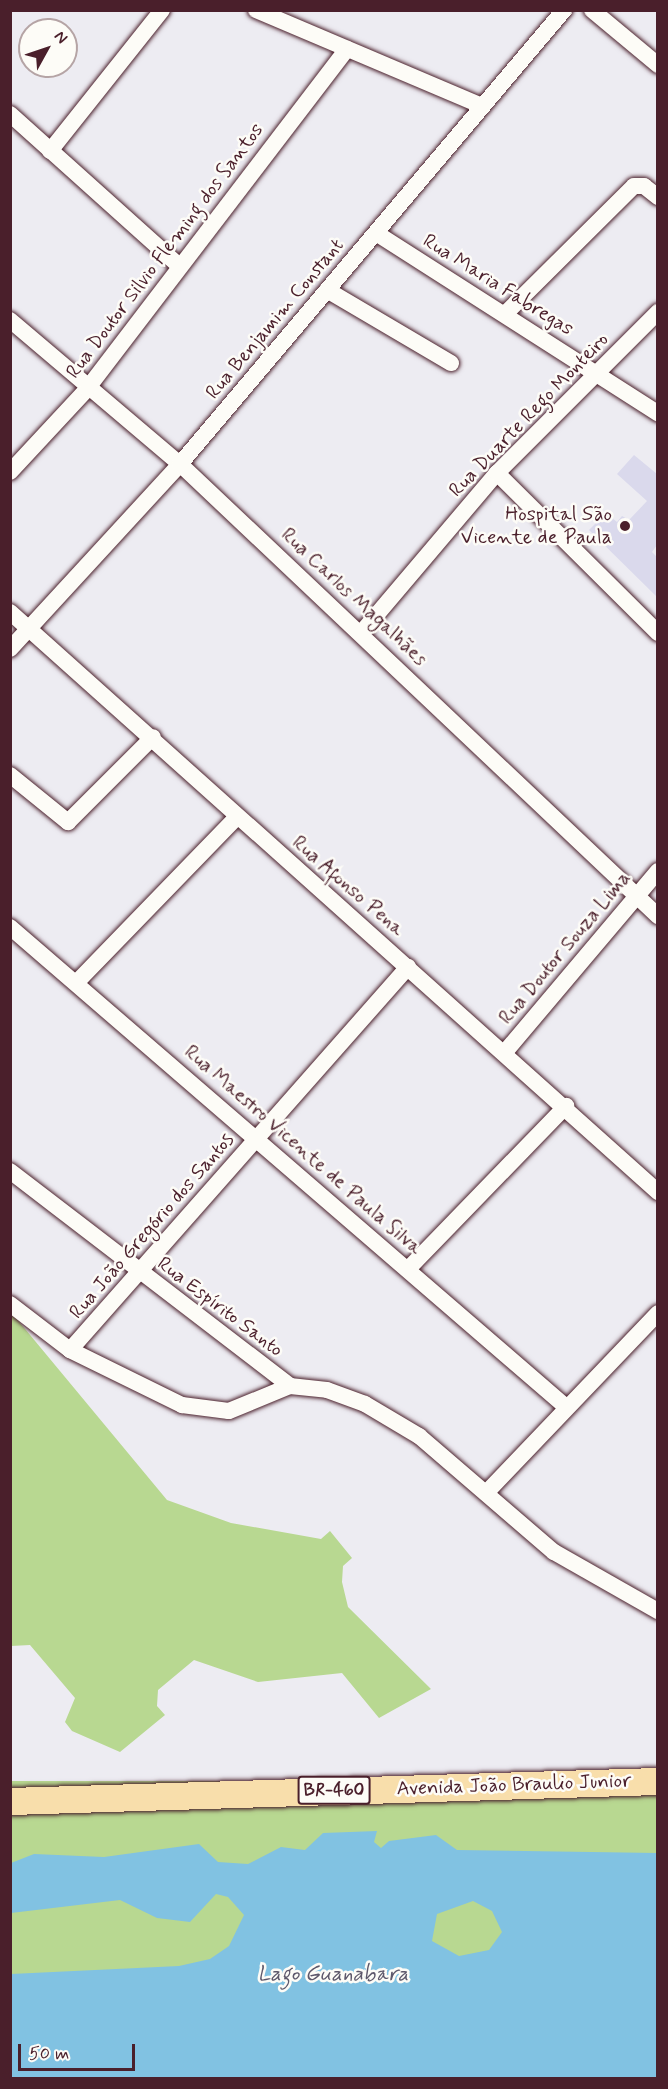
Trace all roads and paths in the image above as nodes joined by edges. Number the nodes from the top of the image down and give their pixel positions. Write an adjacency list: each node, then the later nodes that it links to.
1 (162, 10): 9 (street)
2 (256, 10): 5 (street)
3 (564, 10): 7 (street, Rua Benjamim Constant)
4 (592, 10): 6 (street)
5 (346, 49): 7 (street); 12 (street, Rua Doutor Silvio Fleming dos Santos)
6 (657, 65)
7 (482, 106): 11 (street, Rua Benjamim Constant)
8 (10, 114): 9 (street)
9 (50, 150): 12 (street)
10 (657, 197): 15 (street)
11 (376, 233): 13 (street, Rua Benjamim Constant); 15 (street, Rua Maria Fabregas)
12 (178, 265): 19 (street, Rua Doutor Silvio Fleming dos Santos)
13 (327, 290): 17 (street); 21 (street, Rua Benjamim Constant)
14 (657, 312): 18 (street, Rua Duarte Rego Monteiro)
15 (506, 313): 18 (street, Rua Maria Fabregas)
16 (10, 320): 19 (street, Rua Carlos Magalhães)
17 (451, 363)
18 (599, 374): 20 (street, Rua Maria Fabregas); 23 (street, Rua Duarte Rego Monteiro)
19 (87, 389): 21 (street, Rua Carlos Magalhães); 22 (street, Rua Doutor Silvio Fleming dos Santos)
20 (657, 413)
21 (180, 464): 25 (street, Rua Benjamim Constant); 26 (street, Rua Carlos Magalhães)
22 (10, 472)
23 (497, 473): 26 (street, Rua Duarte Rego Monteiro); 27 (street)
24 (10, 612): 25 (street, Rua Afonso Pena)
25 (29, 629): 28 (street, Rua Benjamim Constant); 29 (street, Rua Afonso Pena)
26 (362, 632): 33 (street, Rua Carlos Magalhães)
27 (657, 633)
28 (10, 649)
29 (153, 737): 30 (street); 31 (street, Rua Afonso Pena)
30 (10, 775)
31 (237, 817): 36 (street, Rua Afonso Pena); 37 (street)
32 (657, 871): 33 (street, Rua Doutor Souza Lima)
33 (636, 897): 34 (street, Rua Carlos Magalhães); 38 (street, Rua Doutor Souza Lima)
34 (657, 916)
35 (10, 927): 37 (street, Rua Maestro Vicente de Paula Silva)
36 (408, 967): 38 (street, Rua Afonso Pena); 40 (street, Rua João Gregório dos Santos)
37 (76, 983): 40 (street, Rua Maestro Vicente de Paula Silva)
38 (506, 1052): 39 (street, Rua Afonso Pena)
39 (566, 1106): 42 (street, Rua Afonso Pena); 43 (street)
40 (257, 1139): 43 (street, Rua Maestro Vicente de Paula Silva); 44 (street, Rua João Gregório dos Santos)
41 (10, 1172): 44 (street, Rua Espírito Santo)
42 (657, 1192)
43 (409, 1268): 49 (street, Rua Maestro Vicente de Paula Silva)
44 (140, 1272): 47 (street, Rua João Gregório dos Santos); 48 (street, Rua Espírito Santo)
45 (10, 1304): 47 (street)
46 (657, 1313): 49 (street)
47 (70, 1350): 48 (street)
48 (290, 1386): 50 (street)
49 (566, 1407): 50 (street)
50 (486, 1493): 51 (street)
51 (657, 1611)
52 (657, 1781): 53 (main road, Avenida João Braulio Junior / BR-460)
53 (10, 1801)

